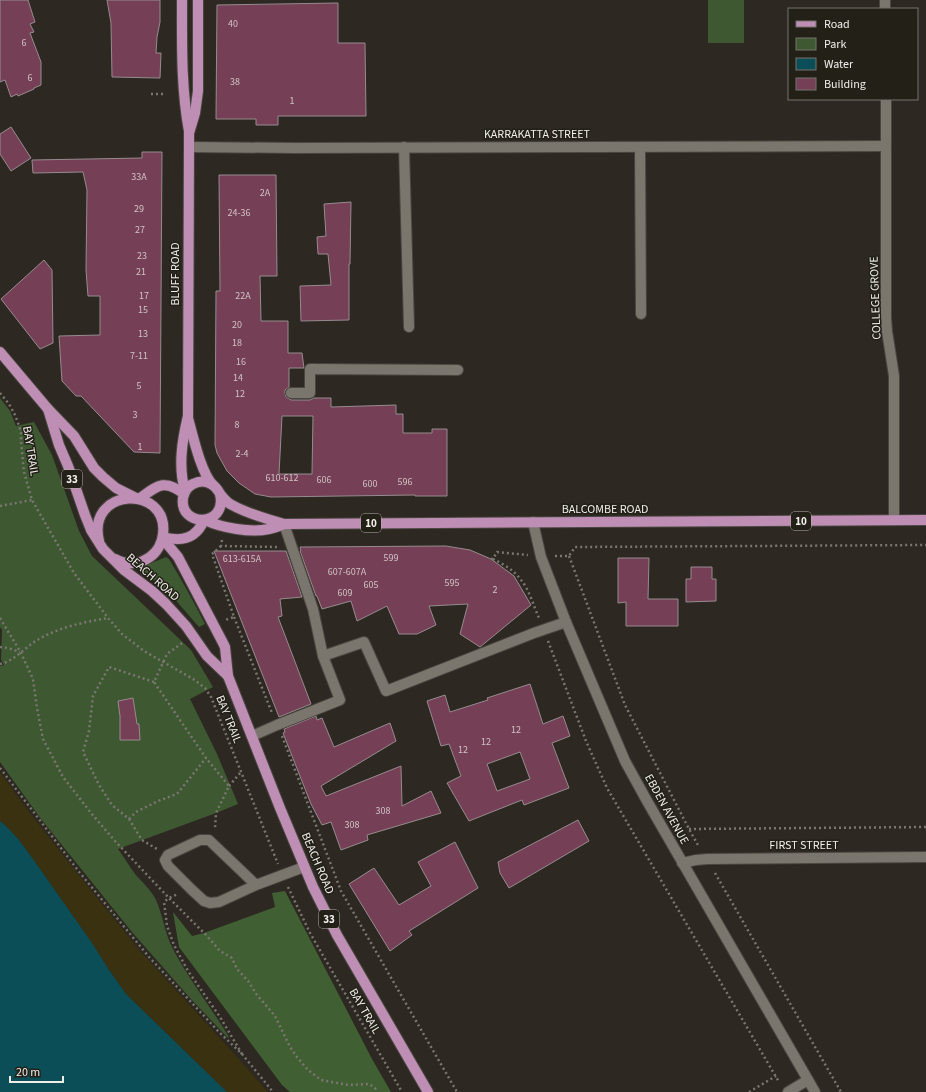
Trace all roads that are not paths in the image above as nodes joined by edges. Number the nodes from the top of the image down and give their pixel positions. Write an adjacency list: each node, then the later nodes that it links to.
1 (182, 0): 4 (main road, BLUFF ROAD)
2 (198, 0): 4 (main road, BLUFF ROAD)
3 (886, 100): 5 (street, COLLEGE GROVE)
4 (189, 133): 6 (main road, BLUFF ROAD)
5 (886, 146): 8 (street, KARRAKATTA STREET); 20 (street, COLLEGE GROVE)
6 (189, 147): 7 (street, KARRAKATTA STREET); 15 (main road, BLUFF ROAD)
7 (404, 147): 8 (street, KARRAKATTA STREET); 10 (street)
8 (640, 147): 9 (street)
9 (640, 314)
10 (409, 327)
11 (0, 352): 14 (main road, BEACH ROAD / 33)
12 (458, 370): 13 (street)
13 (291, 392)
14 (48, 409): 18 (main road, BEACH ROAD / 33); 25 (main road, BEACH ROAD / 33)
15 (188, 416): 16 (main road, BLUFF ROAD); 17 (main road, BLUFF ROAD)
16 (217, 490): 17 (main road); 19 (main road); 23 (main road, BALCOMBE ROAD / 10)
17 (184, 492): 18 (main road); 19 (main road, BALCOMBE ROAD / 10)
18 (138, 499): 24 (main road, BEACH ROAD / 33); 25 (main road)
19 (204, 520): 23 (main road, BALCOMBE ROAD / 10); 24 (main road)
20 (894, 520): 21 (main road, BALCOMBE ROAD / 10); 22 (main road, BALCOMBE ROAD / 10)
21 (926, 520)
22 (533, 522): 23 (main road, BALCOMBE ROAD / 10); 26 (street, EBDEN AVENUE)
23 (284, 524): 27 (street)
24 (163, 538): 25 (main road, BEACH ROAD); 28 (main road, BEACH ROAD / 33)
25 (104, 549): 28 (main road, BEACH ROAD / 33)
26 (566, 622): 27 (street); 31 (street, EBDEN AVENUE)
27 (323, 656): 29 (street)
28 (228, 676): 29 (main road, BEACH ROAD / 33)
29 (252, 736): 32 (main road, BEACH ROAD / 33)
30 (926, 857): 31 (street, FIRST STREET)
31 (682, 863): 34 (street, EBDEN AVENUE)
32 (304, 866): 33 (street); 36 (main road, BEACH ROAD / 33)
33 (256, 885): 33 (street)
34 (808, 1080): 35 (street); 37 (street, EBDEN AVENUE)
35 (785, 1089)
36 (428, 1092)
37 (815, 1092)

